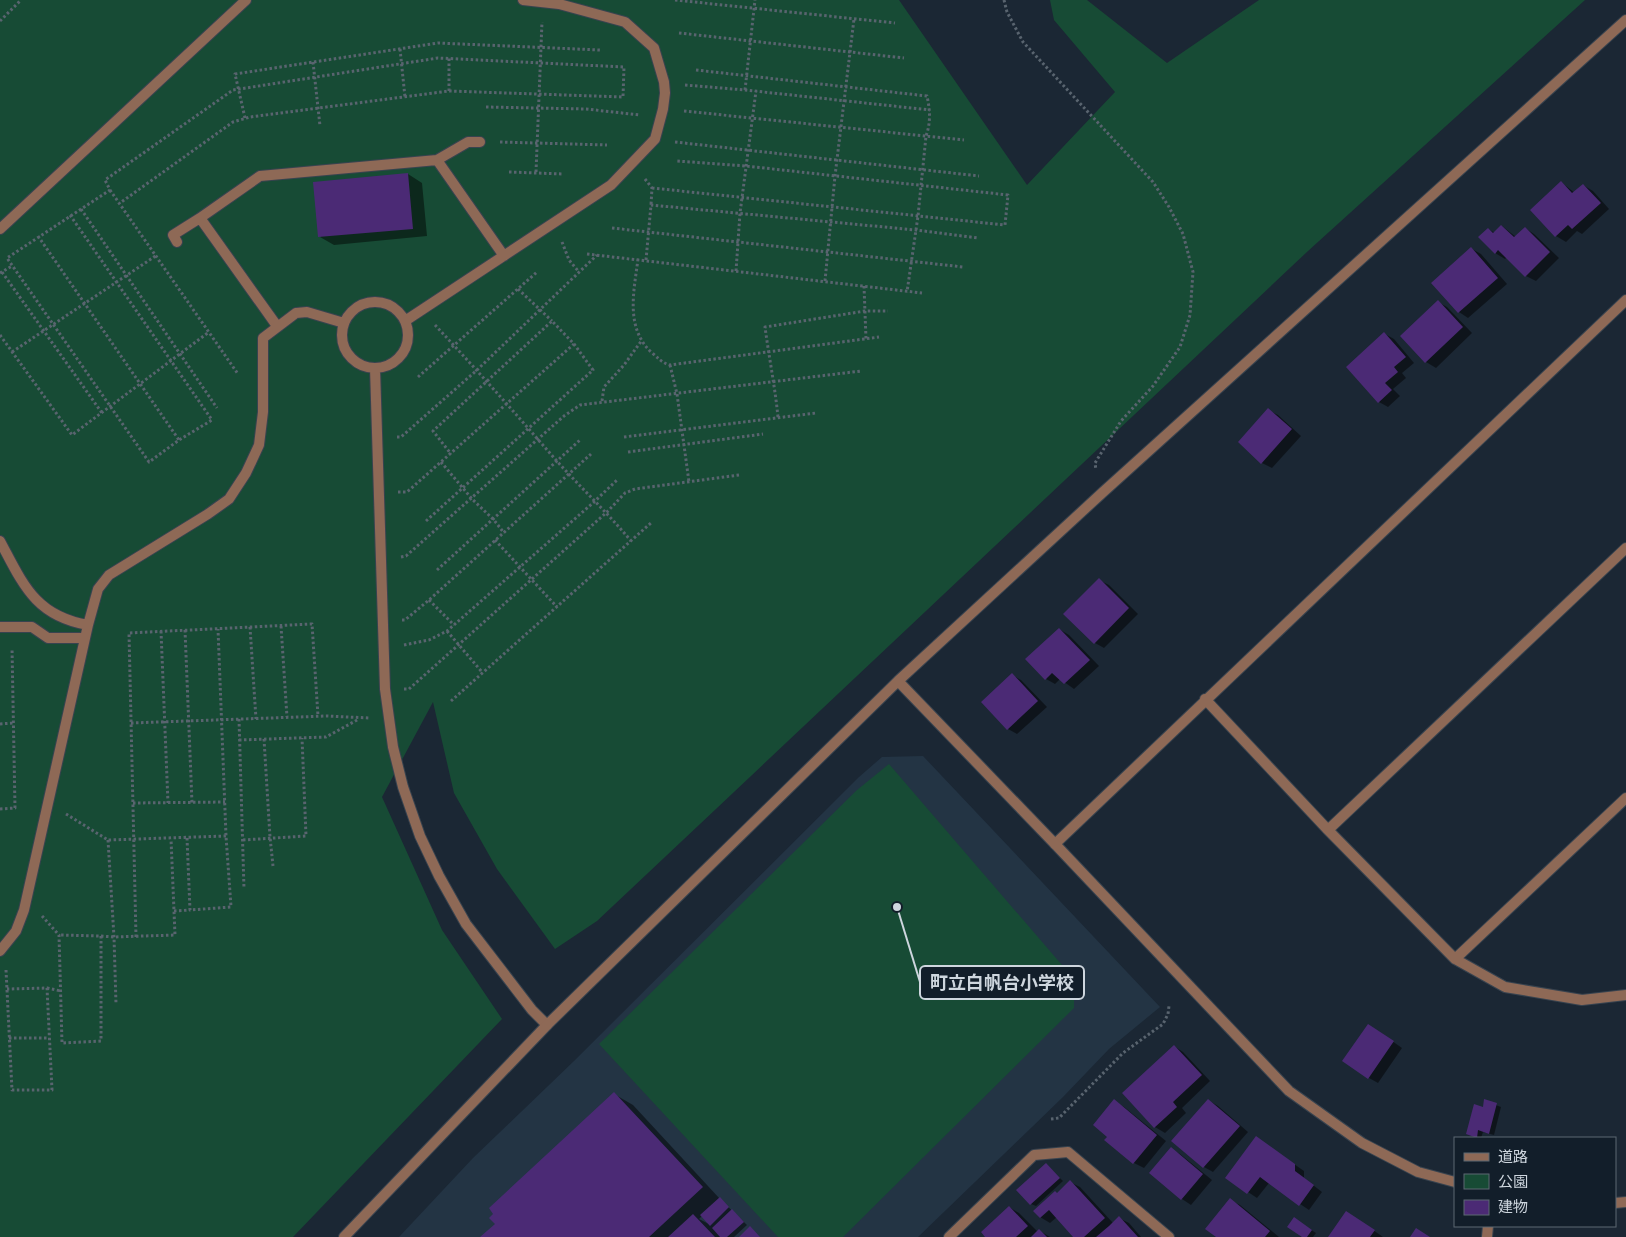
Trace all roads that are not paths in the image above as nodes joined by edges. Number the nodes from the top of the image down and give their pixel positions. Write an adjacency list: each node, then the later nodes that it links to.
1 (246, 0): 7 (street)
2 (523, 0): 9 (street)
3 (1626, 20): 20 (street)
4 (480, 142): 5 (street)
5 (437, 160): 6 (street); 9 (street)
6 (200, 218): 8 (street); 13 (street)
7 (0, 229)
8 (177, 242)
9 (504, 256): 11 (street)
10 (1626, 300): 21 (street)
11 (405, 321): 12 (street); 14 (street)
12 (344, 323): 13 (street); 14 (street)
13 (277, 326): 17 (street)
14 (375, 368): 28 (street)
15 (0, 541): 17 (street)
16 (1626, 548): 23 (street)
17 (88, 625): 19 (street)
18 (0, 627): 19 (street)
19 (85, 638): 25 (street)
20 (898, 681): 24 (street); 28 (street)
21 (1206, 699): 23 (street); 24 (street)
22 (1626, 798): 26 (street)
23 (1328, 830): 26 (street)
24 (1054, 844): 29 (street)
25 (0, 951)
26 (1455, 959): 27 (street)
27 (1626, 995)
28 (547, 1025): 30 (street)
29 (1454, 1182)
30 (344, 1237)
31 (949, 1237): 32 (street)
32 (1169, 1237)

